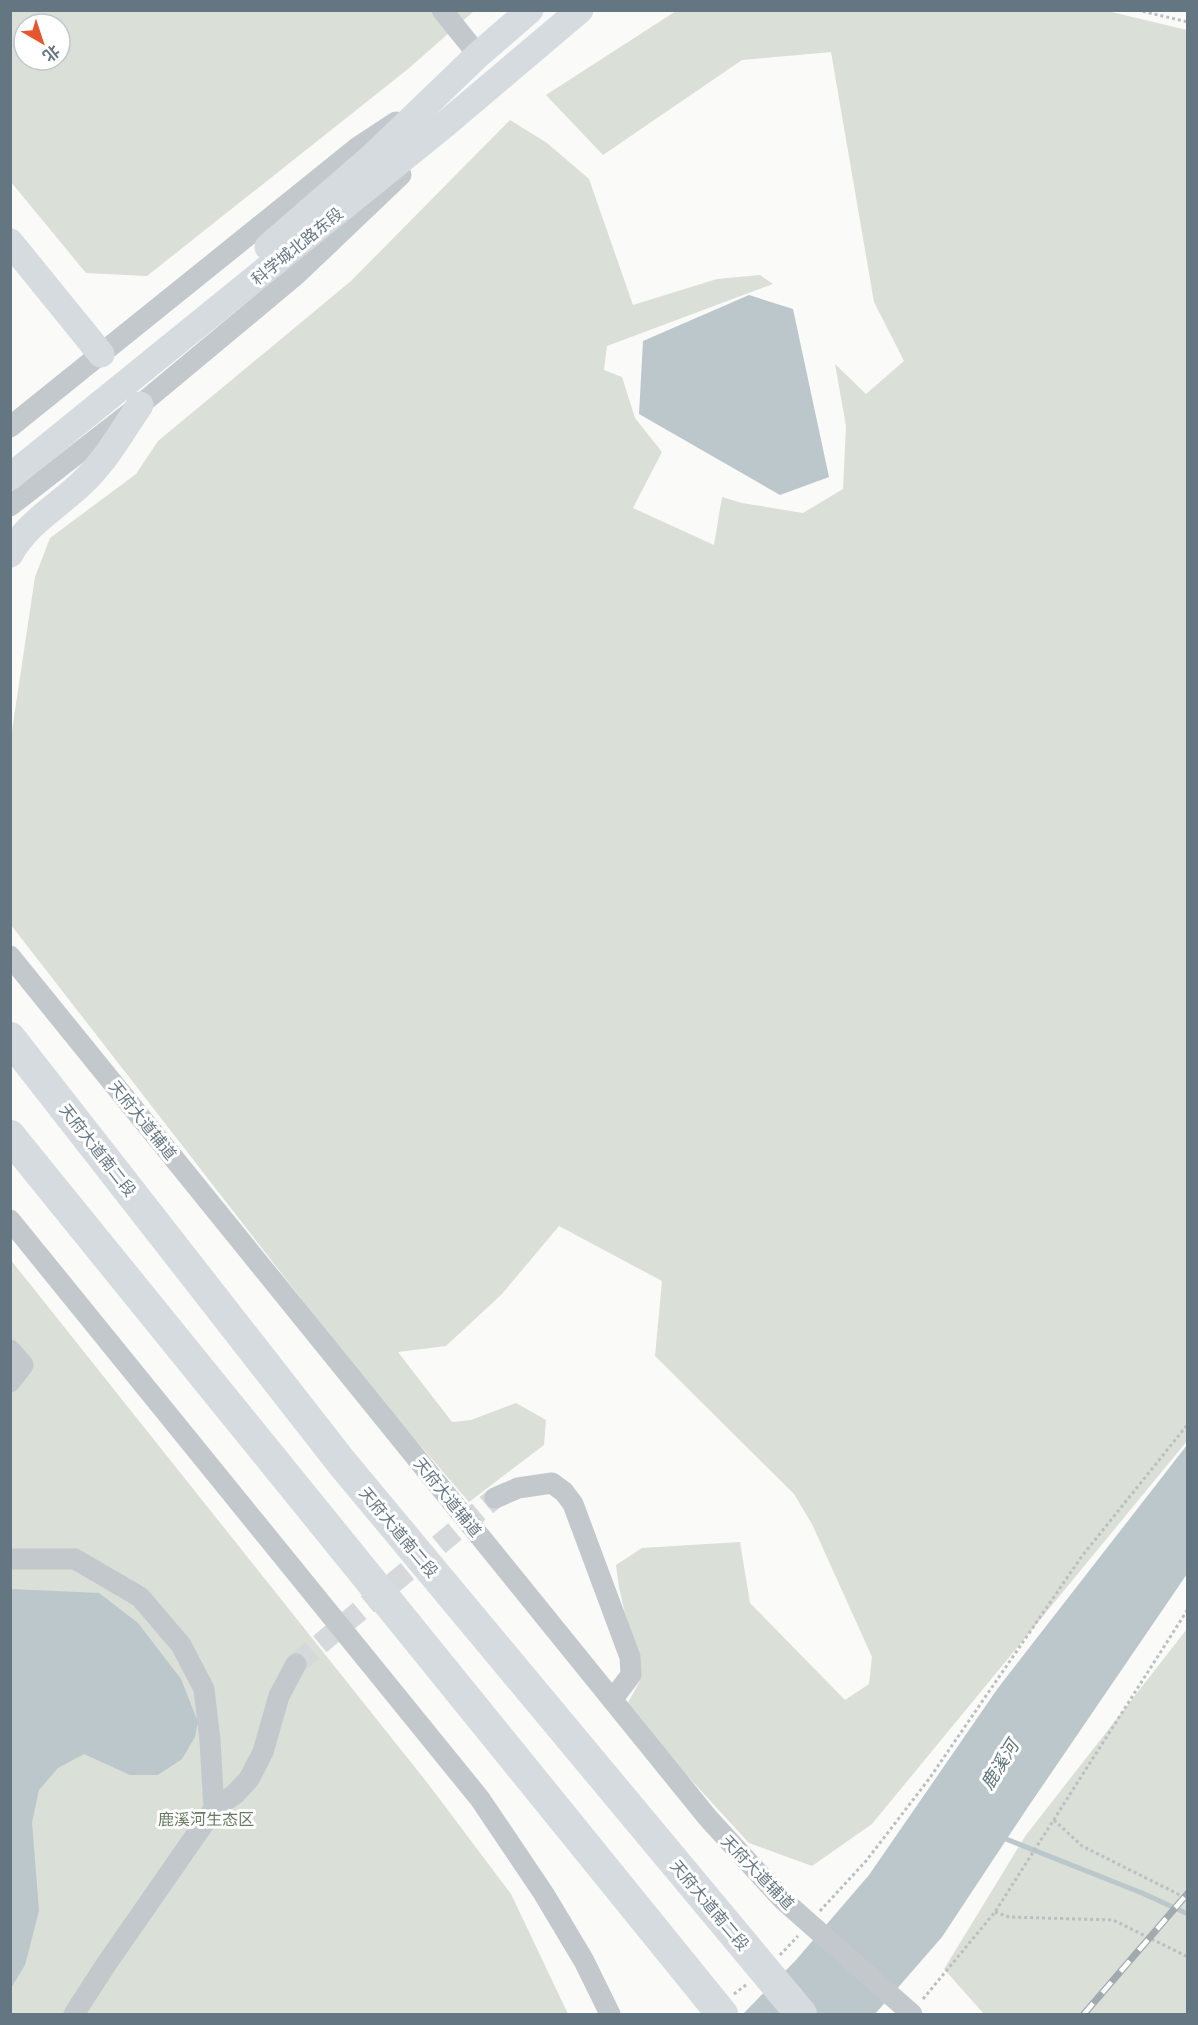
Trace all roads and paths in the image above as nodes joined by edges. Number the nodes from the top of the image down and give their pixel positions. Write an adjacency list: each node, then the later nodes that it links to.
1 (442, 10): 6 (street)
2 (530, 10): 6 (main road, 科学城北路东段)
3 (580, 10): 8 (main road, 科学城北路东段)
4 (1137, 10): 5 (path)
5 (1188, 22)
6 (478, 55): 7 (main road, 科学城北路东段)
7 (443, 90): 11 (street); 14 (main road, 科学城北路东段)
8 (443, 126): 12 (street); 15 (main road, 科学城北路东段)
9 (10, 242): 11 (main road)
10 (10, 270): 11 (main road)
11 (95, 359): 13 (street)
12 (140, 405): 16 (street); 17 (main road)
13 (10, 428)
14 (10, 456)
15 (10, 477)
16 (10, 506)
17 (10, 554)
18 (10, 956): 29 (street, 天府大道辅道)
19 (10, 1038): 43 (highway, 天府大道南二段)
20 (10, 1136): 39 (highway)
21 (10, 1220): 42 (street)
22 (10, 1350): 23 (street)
23 (10, 1382)
24 (1188, 1424): 34 (path)
25 (495, 1498): 29 (street)
26 (10, 1559): 30 (street)
27 (1188, 1609): 31 (path)
28 (296, 1664): 30 (street)
29 (612, 1700): 40 (street, 天府大道辅道)
30 (214, 1809): 41 (street)
31 (1054, 1820): 32 (path); 33 (path)
32 (1188, 1899)
33 (995, 1912): 36 (path); 40 (path)
34 (814, 1918)
35 (799, 1934): 37 (path)
36 (1188, 1957)
37 (777, 1959)
38 (752, 1980): 39 (path)
39 (724, 2008)
40 (915, 2010)
41 (74, 2014)
42 (610, 2014)
43 (801, 2014)

